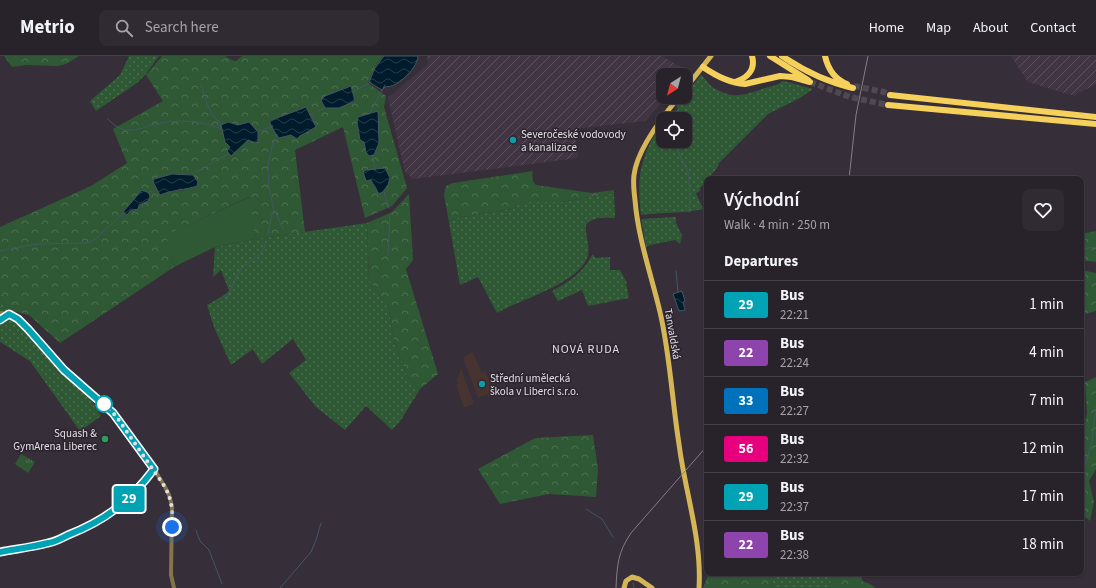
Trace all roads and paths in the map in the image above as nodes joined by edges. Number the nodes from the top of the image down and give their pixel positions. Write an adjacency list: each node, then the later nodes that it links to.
1 (711, 56): 6 (main road)
2 (752, 56): 8 (highway)
3 (770, 56): 8 (highway)
4 (782, 56): 5 (highway)
5 (825, 56)
6 (703, 67): 7 (main road); 8 (highway)
7 (692, 80)
8 (736, 82)
9 (890, 95): 12 (highway)
10 (673, 104): 18 (main road, Tanvaldská)
11 (888, 105): 13 (highway)
12 (1096, 117)
13 (1096, 124)
14 (0, 312): 15 (street)
15 (174, 588)
16 (624, 588): 17 (main road)
17 (652, 588)
18 (699, 588)

